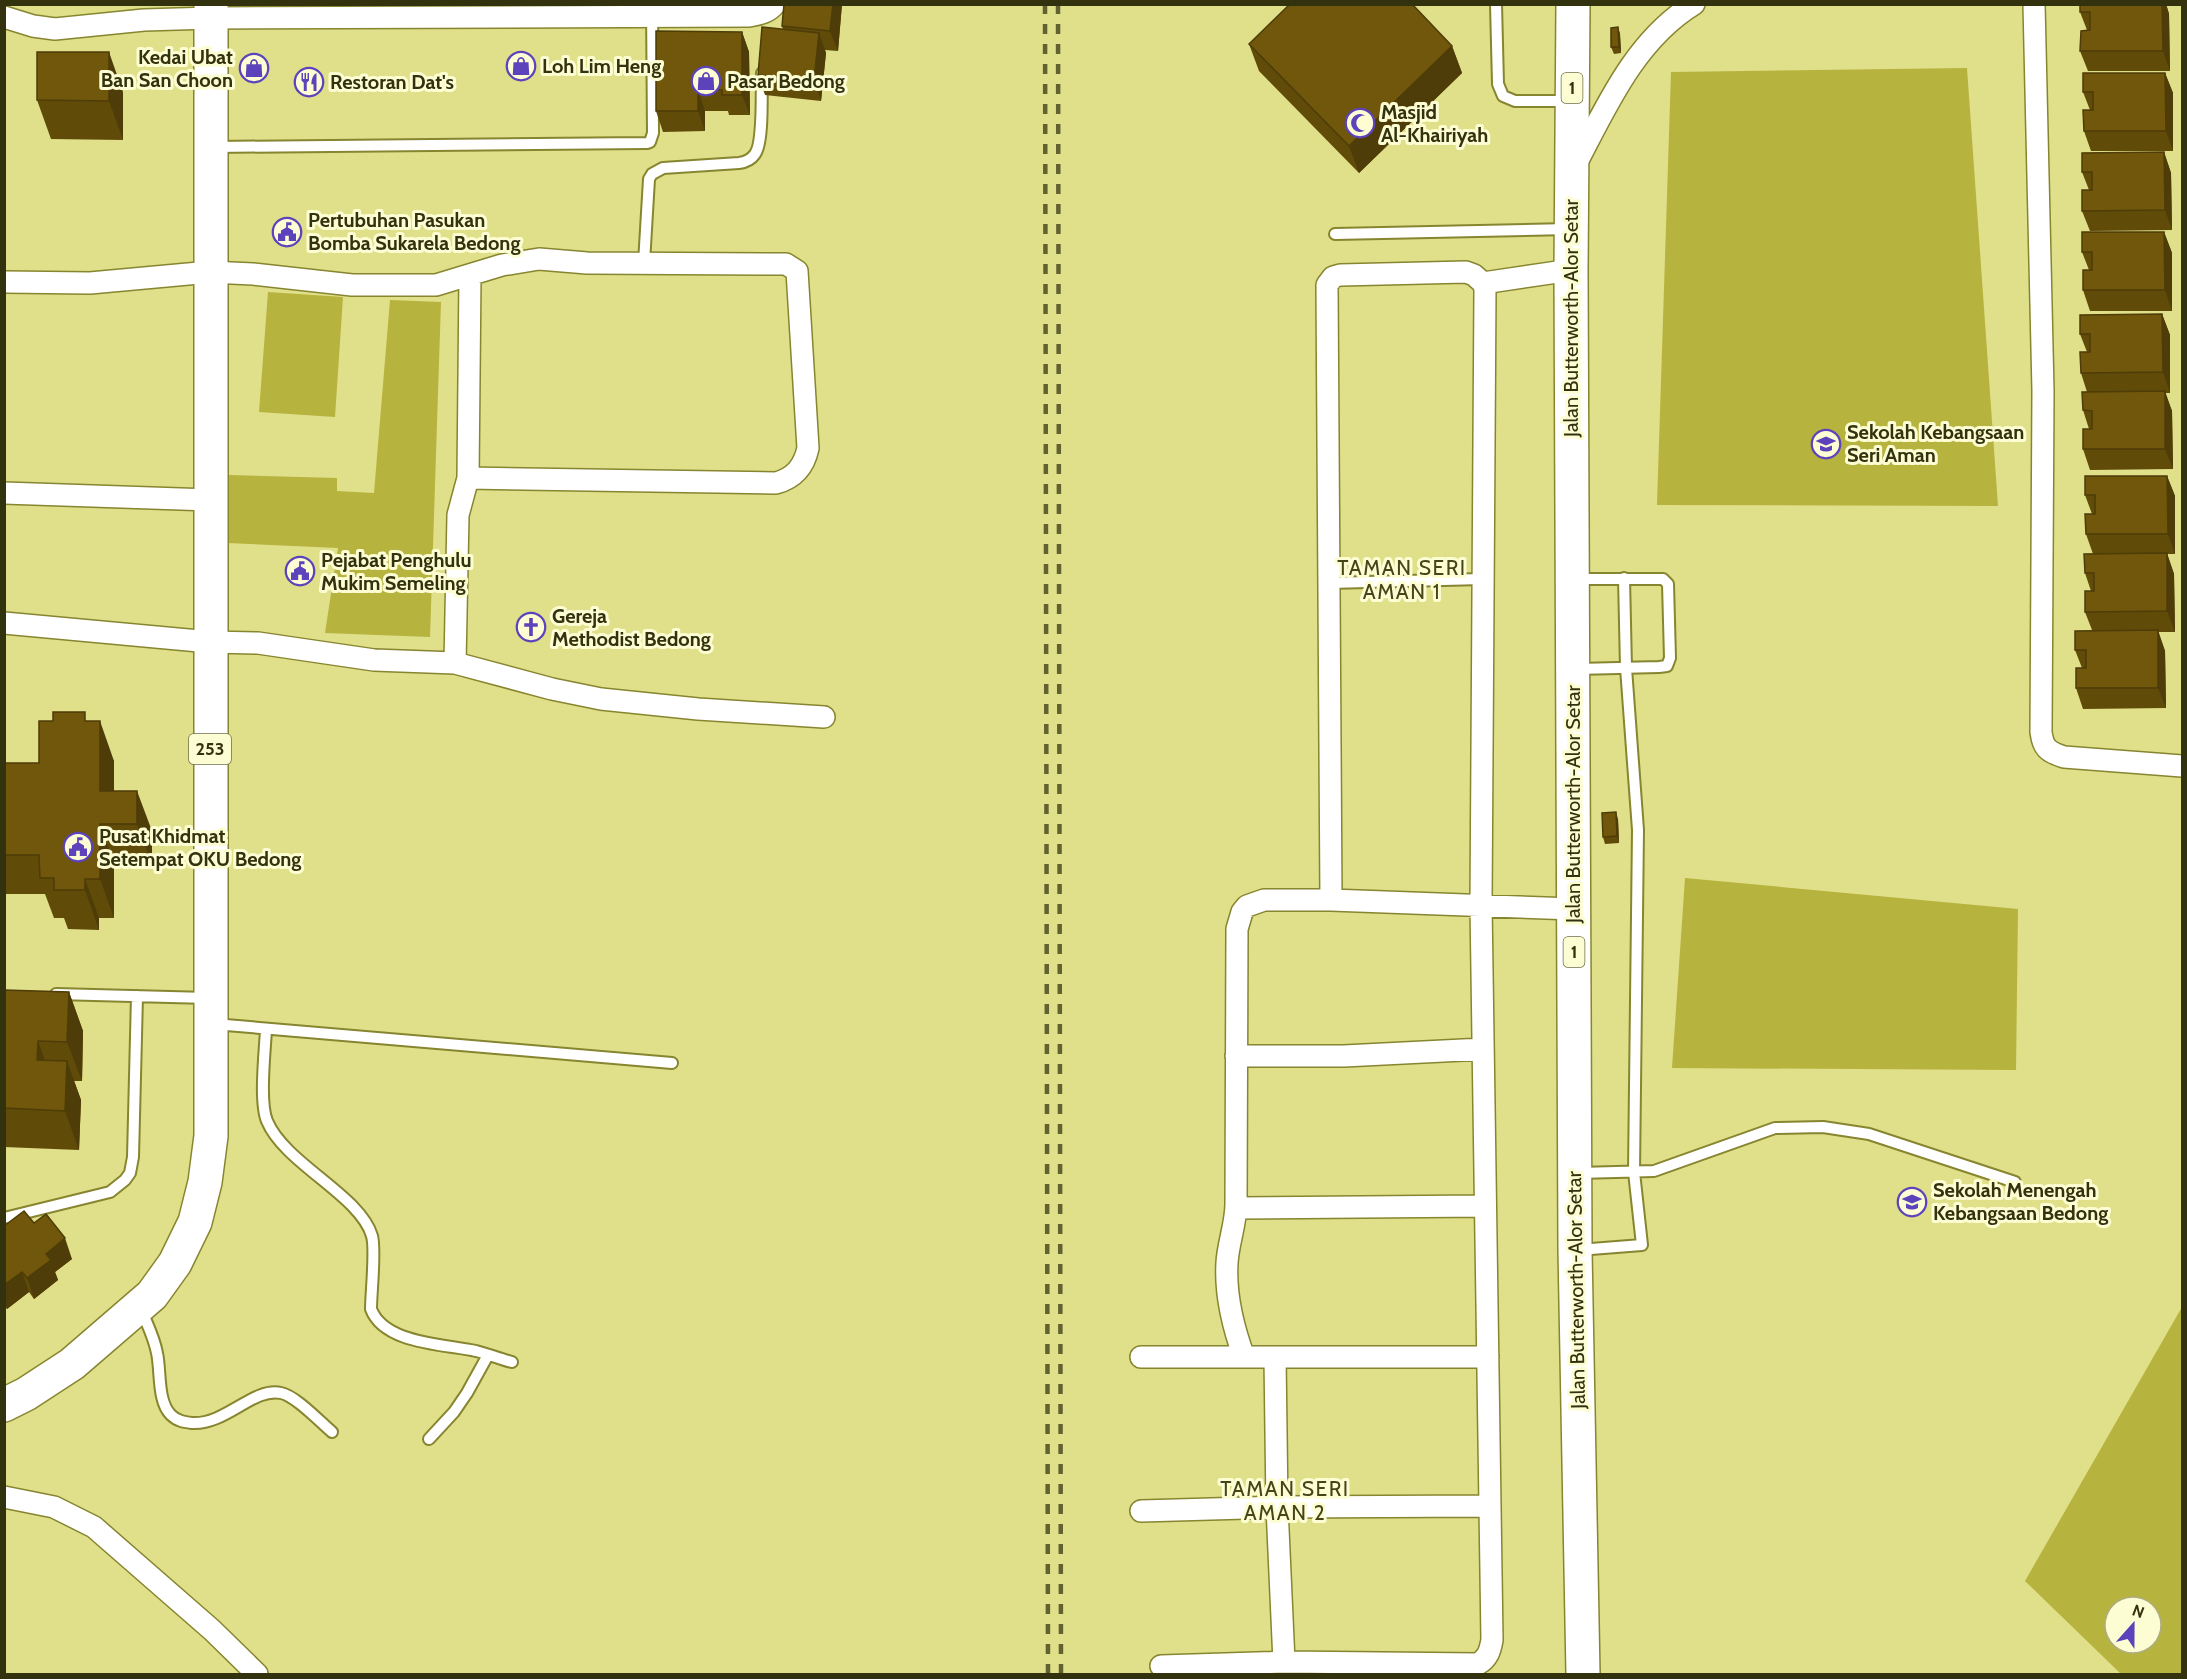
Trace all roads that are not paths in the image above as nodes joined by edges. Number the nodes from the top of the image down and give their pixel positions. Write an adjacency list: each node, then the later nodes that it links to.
1 (1496, 4): 12 (lane)
2 (1573, 4): 12 (main road, Jalan Butterworth-Alor Setar / 1)
3 (1694, 4): 14 (street)
4 (2034, 4): 36 (street)
5 (652, 10): 8 (street); 9 (street); 13 (lane)
6 (211, 11): 7 (street); 10 (street); 13 (main road, 253)
7 (360, 11): 8 (street)
8 (598, 11)
9 (767, 14)
10 (4, 17)
11 (762, 59): 17 (lane)
12 (1572, 101): 14 (main road, Jalan Butterworth-Alor Setar / 1)
13 (210, 147): 19 (main road, 253)
14 (1571, 172): 15 (main road, Jalan Butterworth-Alor Setar / 1)
15 (1571, 229): 16 (lane); 18 (main road, Jalan Butterworth-Alor Setar / 1)
16 (1335, 234)
17 (644, 263): 20 (street); 23 (street)
18 (1571, 270): 22 (street); 28 (main road, Jalan Butterworth-Alor Setar / 1)
19 (210, 272): 20 (street); 21 (street); 25 (main road, 253)
20 (470, 275): 23 (street)
21 (4, 282)
22 (1483, 283): 27 (street); 29 (street)
23 (468, 478): 32 (street)
24 (4, 493): 25 (street)
25 (210, 500): 31 (main road, 253)
26 (1624, 578): 28 (lane); 33 (lane); 33 (lane)
27 (1482, 579): 29 (lane); 38 (street)
28 (1573, 579): 34 (main road, Jalan Butterworth-Alor Setar / 1)
29 (1329, 583): 37 (street)
30 (4, 623): 31 (street)
31 (210, 642): 32 (street); 42 (main road, 253)
32 (455, 663): 35 (street)
33 (1626, 668): 34 (lane); 47 (lane)
34 (1573, 669): 39 (main road, Jalan Butterworth-Alor Setar / 1)
35 (824, 717)
36 (2182, 766)
37 (1331, 900): 38 (street); 45 (street)
38 (1481, 905): 39 (street); 44 (street)
39 (1574, 909): 48 (main road, Jalan Butterworth-Alor Setar / 1)
40 (49, 994): 41 (lane)
41 (137, 996): 42 (lane); 52 (lane)
42 (210, 1011): 43 (lane); 54 (main road, 253)
43 (266, 1029): 46 (lane); 55 (lane)
44 (1483, 1049): 45 (street); 50 (street)
45 (1236, 1056): 51 (street)
46 (672, 1063)
47 (1634, 1172): 48 (lane); 49 (lane); 53 (lane)
48 (1574, 1173): 53 (main road, Jalan Butterworth-Alor Setar / 1)
49 (2015, 1182)
50 (1485, 1206): 51 (street); 59 (street)
51 (1236, 1208): 57 (street)
52 (4, 1218)
53 (1575, 1250): 71 (main road, Jalan Butterworth-Alor Setar / 1)
54 (140, 1306): 61 (main road, 253); 62 (lane)
55 (488, 1355): 60 (lane); 63 (lane)
56 (1141, 1357): 57 (street)
57 (1244, 1357): 58 (street)
58 (1275, 1357): 59 (street); 66 (street)
59 (1488, 1358): 65 (street)
60 (512, 1362)
61 (4, 1405)
62 (332, 1432)
63 (429, 1439)
64 (4, 1497): 70 (street)
65 (1490, 1506): 66 (street); 68 (street)
66 (1277, 1507): 67 (street); 68 (street)
67 (1141, 1511)
68 (1284, 1662): 69 (street)
69 (1161, 1665)
70 (257, 1674)
71 (1582, 1674)

